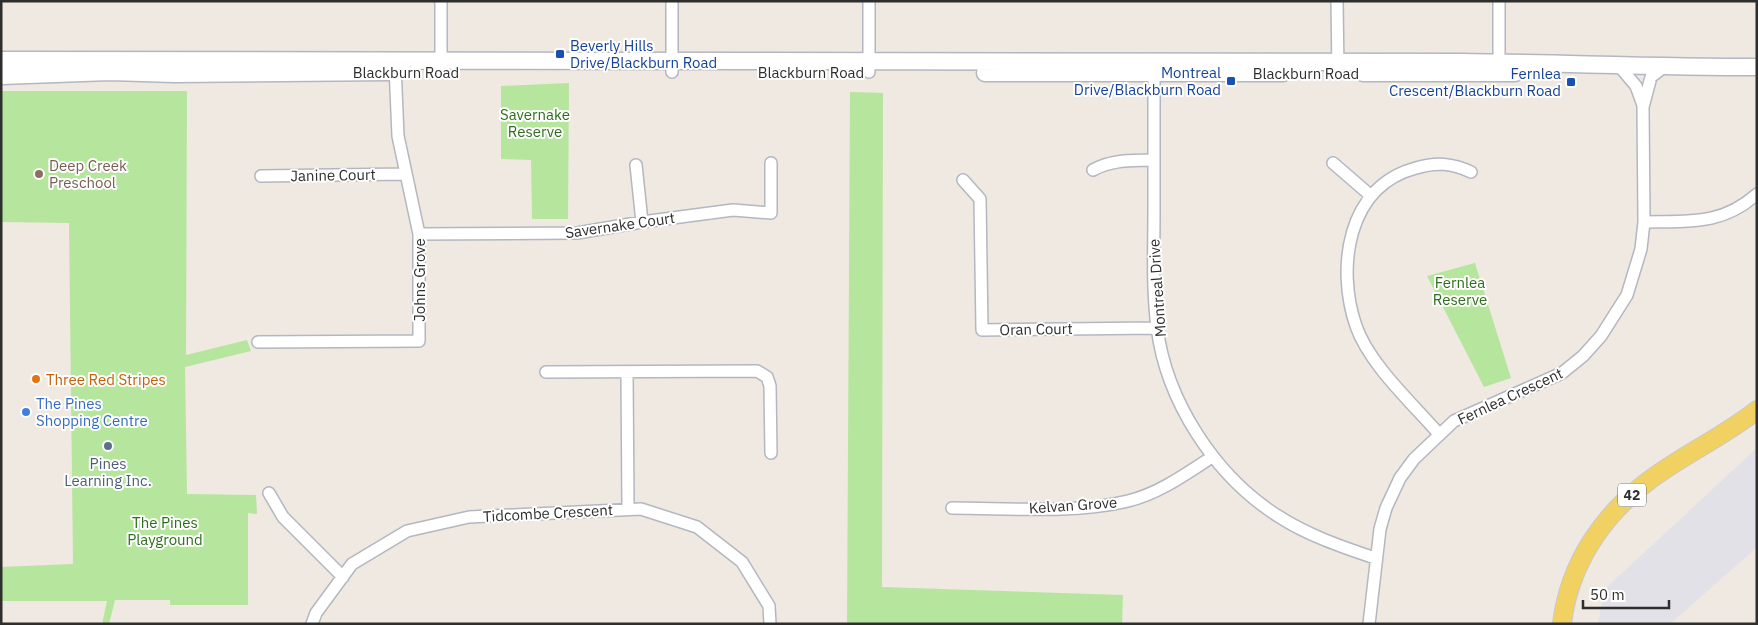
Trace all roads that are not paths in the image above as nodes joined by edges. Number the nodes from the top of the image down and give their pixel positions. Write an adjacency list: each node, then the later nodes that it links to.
1 (441, 1): 9 (street)
2 (672, 1): 10 (street)
3 (868, 1): 11 (street)
4 (1337, 1): 12 (street)
5 (1499, 1): 7 (street)
6 (1, 60): 8 (main road, Blackburn Road)
7 (1499, 62): 12 (main road, Blackburn Road); 13 (main road, Blackburn Road)
8 (395, 66): 9 (main road, Blackburn Road); 17 (main road, Blackburn Road); 25 (street, Johns Grove)
9 (441, 66): 10 (main road, Blackburn Road)
10 (672, 66): 11 (main road, Blackburn Road)
11 (869, 67): 15 (main road, Blackburn Road)
12 (1338, 67): 13 (main road, Blackburn Road); 15 (main road, Blackburn Road)
13 (1620, 67): 14 (main road, Blackburn Road); 18 (street, Fernlea Crescent)
14 (1664, 67): 16 (main road, Blackburn Road); 18 (street, Fernlea Crescent)
15 (1154, 68): 19 (street, Montreal Drive)
16 (1757, 68)
17 (1, 76)
18 (1643, 107): 31 (street, Fernlea Crescent)
19 (1154, 160): 23 (street); 33 (street, Montreal Drive)
20 (770, 163): 30 (street, Savernake Court)
21 (1333, 163): 29 (street)
22 (636, 165): 30 (street)
23 (1093, 170)
24 (1471, 172): 29 (street)
25 (405, 174): 26 (street, Janine Court); 32 (street, Johns Grove)
26 (261, 176)
27 (963, 180): 33 (street, Oran Court)
28 (1757, 194): 31 (street)
29 (1370, 195): 38 (street)
30 (642, 222): 32 (street, Savernake Court)
31 (1644, 222): 38 (street, Fernlea Crescent)
32 (419, 234): 34 (street, Johns Grove)
33 (1157, 328): 40 (street, Montreal Drive)
34 (258, 342)
35 (546, 372): 36 (street)
36 (626, 372): 39 (street); 43 (street)
37 (1757, 410): 49 (main road, 42)
38 (1439, 434): 44 (street, Fernlea Crescent)
39 (771, 453)
40 (1212, 457): 42 (street, Kelvan Grove); 44 (street, Montreal Drive)
41 (269, 493): 45 (street)
42 (952, 508)
43 (628, 509): 45 (street, Tidcombe Crescent); 47 (street, Tidcombe Crescent)
44 (1374, 558): 48 (street, Fernlea Crescent)
45 (342, 577): 46 (street, Tidcombe Crescent)
46 (312, 624)
47 (770, 624)
48 (1369, 624)
49 (1562, 624)

